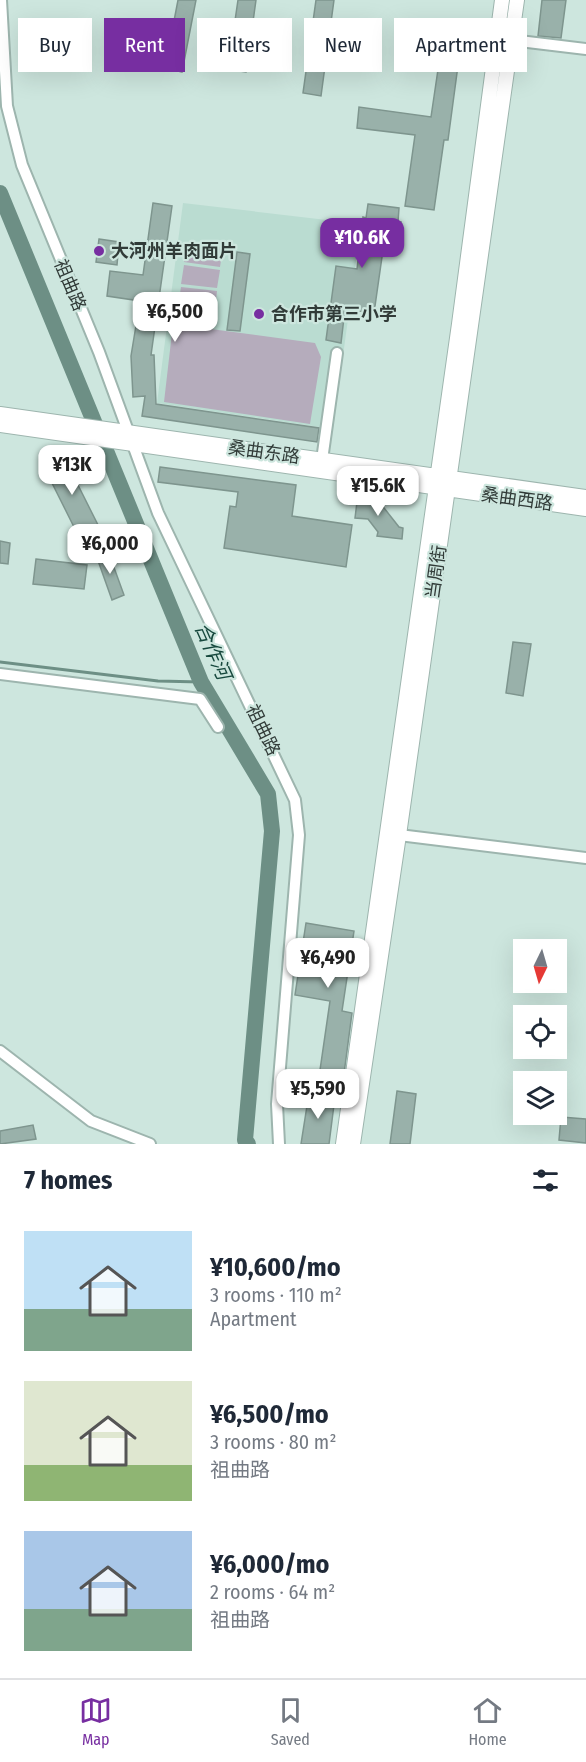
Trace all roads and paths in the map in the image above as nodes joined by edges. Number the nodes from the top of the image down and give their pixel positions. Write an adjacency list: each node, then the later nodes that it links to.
1 (2, 0): 12 (street, 祖曲路)
2 (502, 0): 14 (main road, 当周街)
3 (517, 0): 4 (main road, 当周街)
4 (514, 18)
5 (527, 42): 6 (street)
6 (586, 49)
7 (506, 72): 14 (main road, 当周街)
8 (337, 353): 13 (street)
9 (0, 414): 11 (main road)
10 (0, 425): 11 (main road)
11 (73, 430): 12 (main road)
12 (124, 437): 13 (main road, 桑曲东路); 14 (main road, 桑曲东路); 23 (street, 祖曲路)
13 (322, 460): 14 (main road, 桑曲东路)
14 (442, 483): 15 (main road, 桑曲西路); 16 (main road, 桑曲西路); 19 (main road, 当周街); 24 (main road, 当周街)
15 (586, 497)
16 (586, 509)
17 (0, 674): 18 (street)
18 (219, 727)
19 (399, 835): 20 (street); 25 (main road, 当周街)
20 (586, 858)
21 (0, 1051): 22 (street)
22 (150, 1144)
23 (279, 1144)
24 (343, 1144)
25 (353, 1144)

